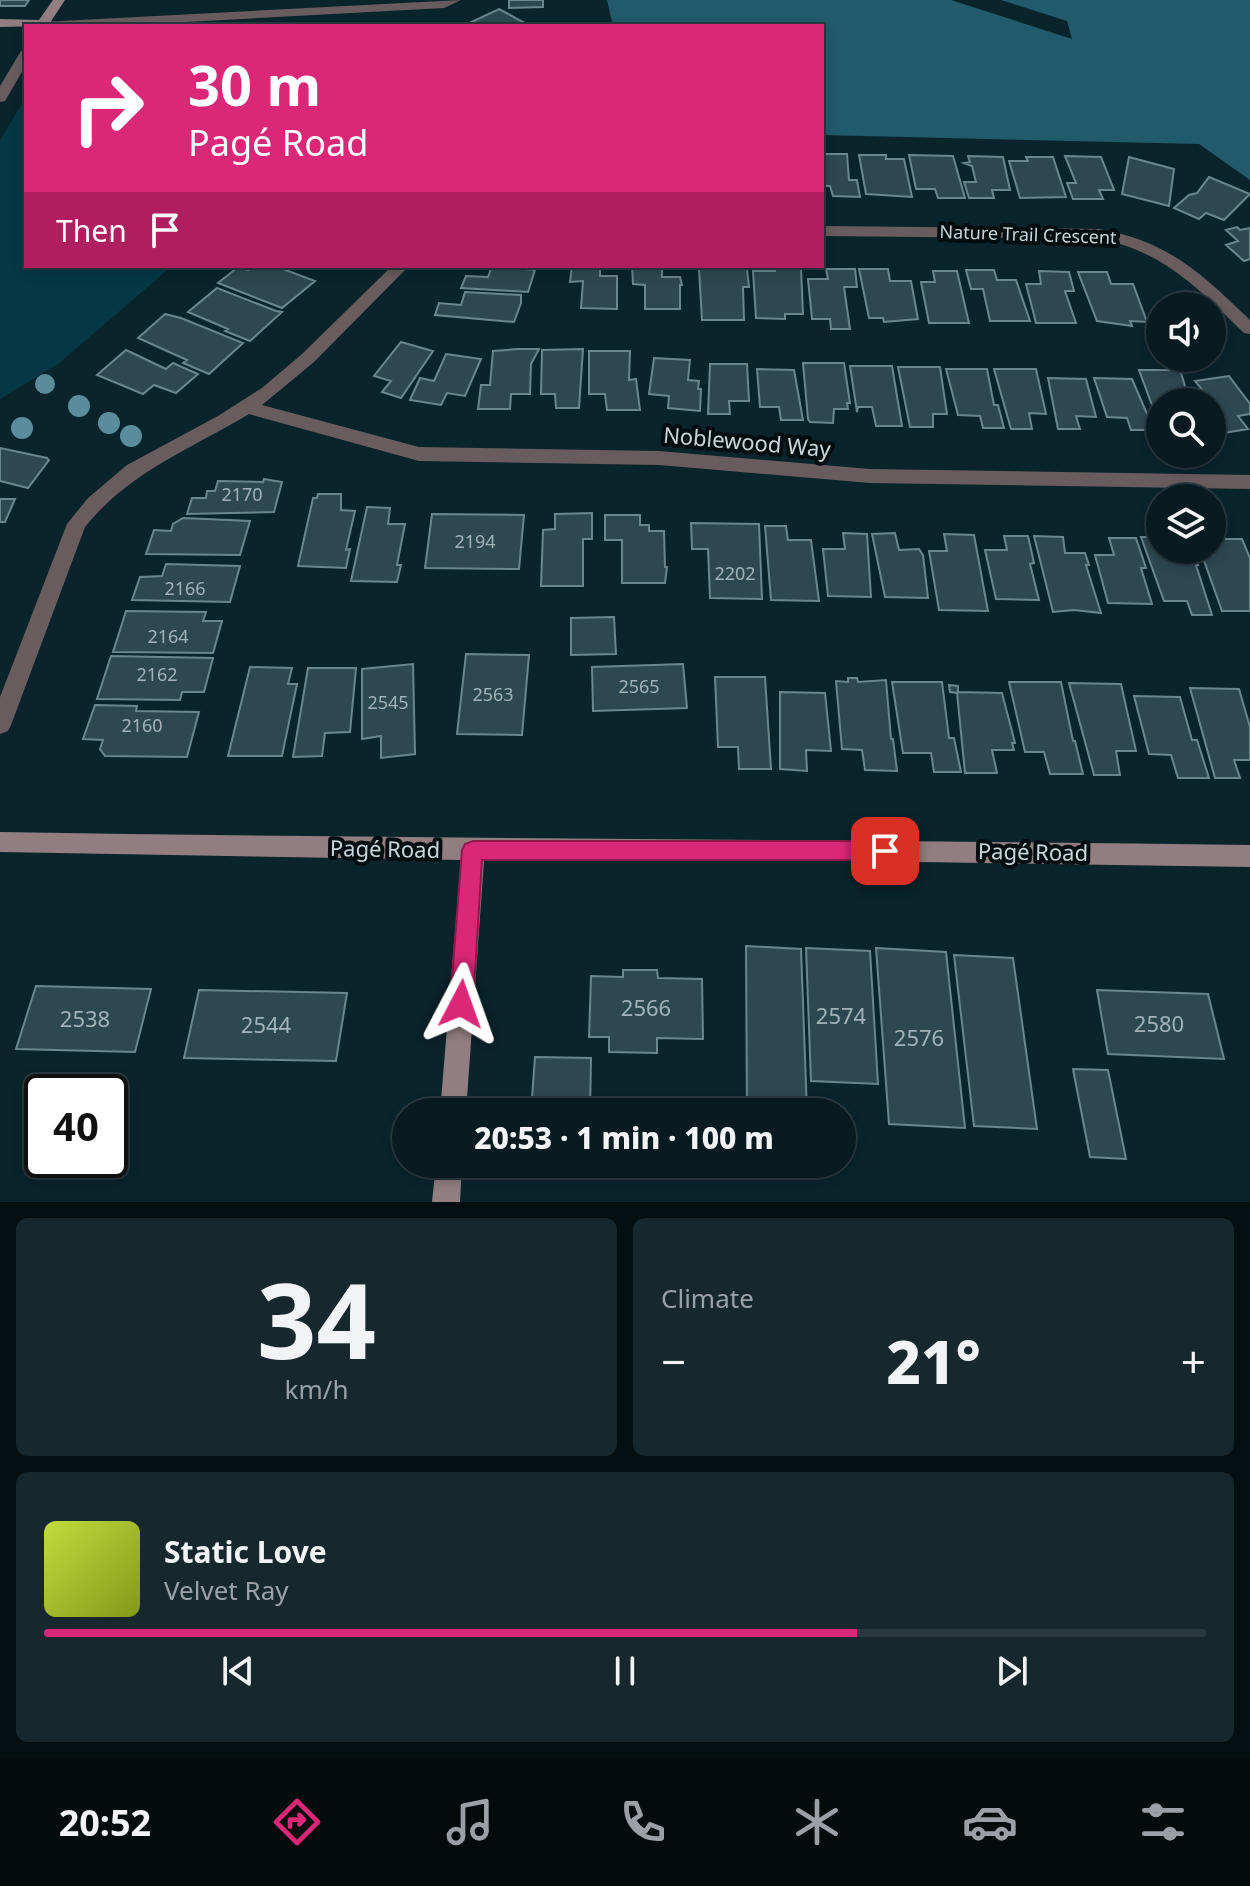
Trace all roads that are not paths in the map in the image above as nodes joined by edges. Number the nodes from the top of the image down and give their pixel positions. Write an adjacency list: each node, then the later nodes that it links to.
1 (59, 0): 5 (street)
2 (455, 0): 6 (street)
3 (0, 23): 4 (street)
4 (24, 24)
5 (44, 24)
6 (62, 24)
7 (24, 57): 8 (street)
8 (0, 98)
9 (824, 231): 11 (street, Nature Trail Crescent)
10 (399, 268): 12 (street)
11 (1250, 329)
12 (247, 407): 13 (street, Noblewood Way); 14 (street)
13 (1250, 482)
14 (0, 725)
15 (0, 842): 16 (street, Pagé Road)
16 (473, 850): 17 (street, Pagé Road); 18 (street)
17 (1250, 856)
18 (454, 1098)
19 (448, 1178): 20 (street)
20 (446, 1202)

